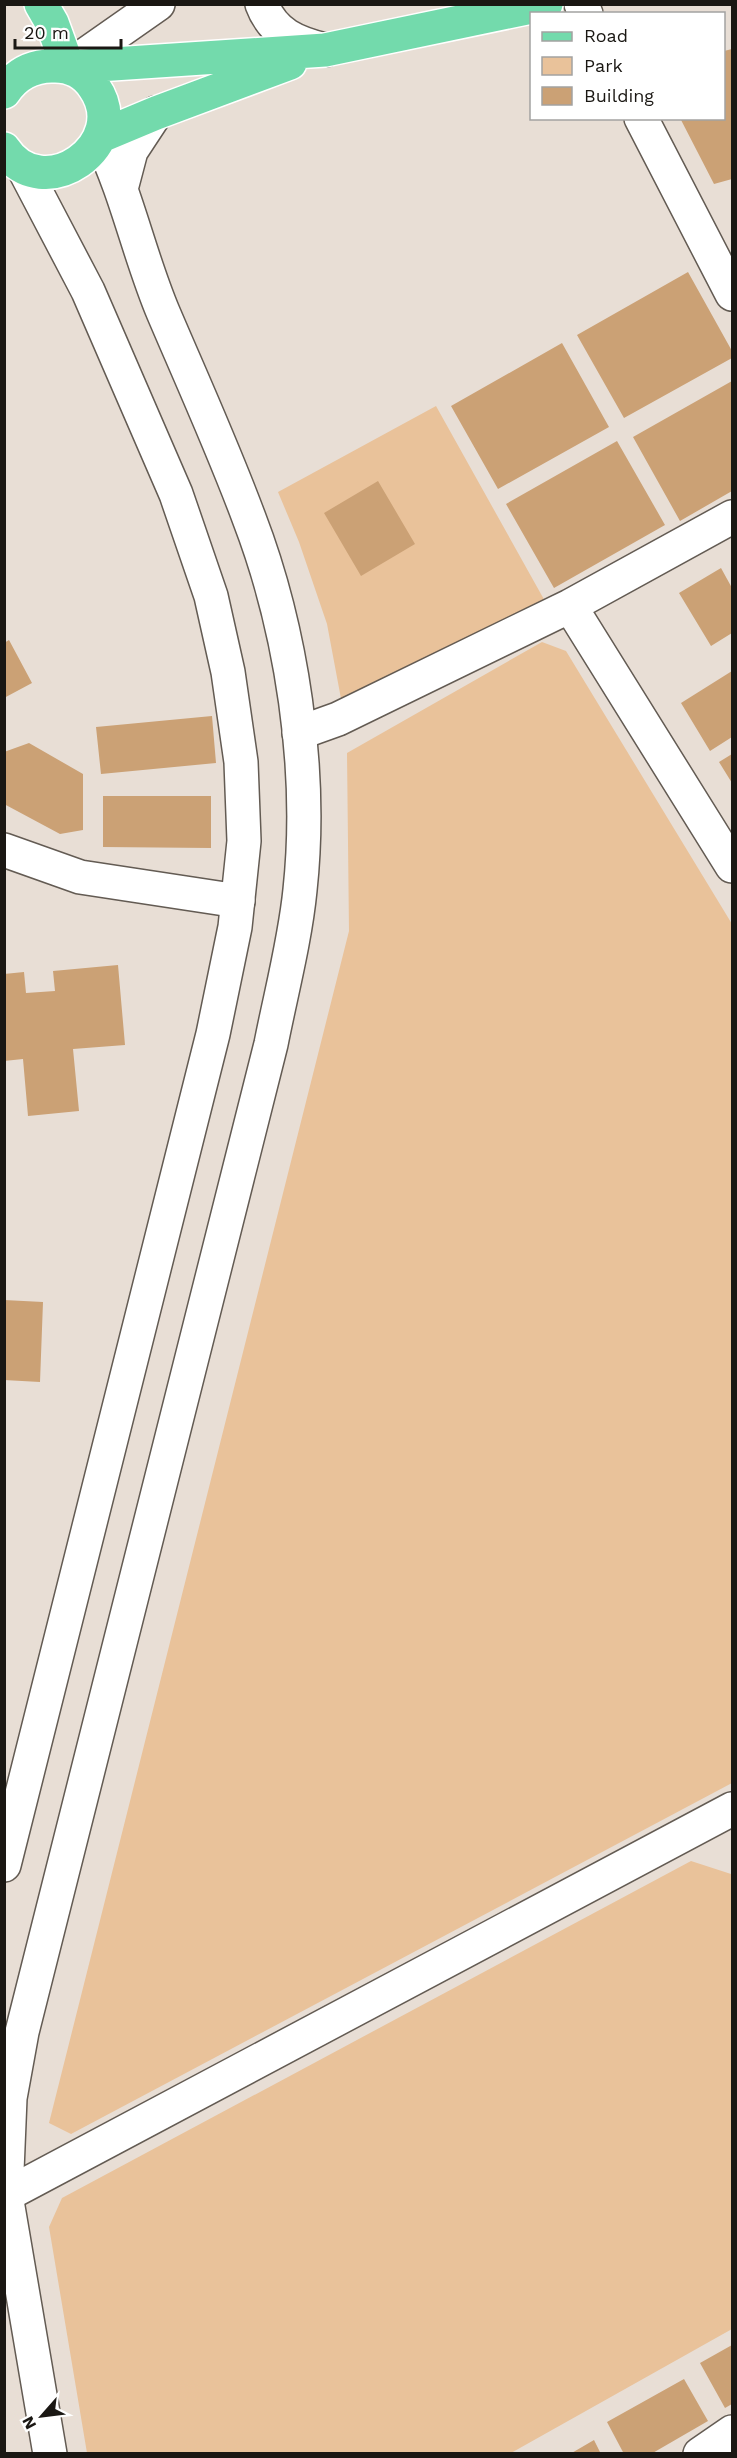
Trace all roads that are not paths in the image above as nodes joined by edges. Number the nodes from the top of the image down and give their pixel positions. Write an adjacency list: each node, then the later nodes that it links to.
1 (159, 4): 5 (street)
2 (262, 4): 6 (street)
3 (546, 4): 6 (main road)
4 (46, 14): 5 (street); 7 (main road)
5 (131, 24): 7 (street)
6 (326, 50): 7 (main road); 9 (main road)
7 (68, 67): 8 (main road); 11 (main road)
8 (4, 92)
9 (156, 112): 11 (main road); 13 (street)
10 (642, 120): 14 (street)
11 (100, 137): 12 (main road); 13 (street)
12 (9, 171): 20 (street)
13 (122, 189): 17 (street)
14 (732, 294)
15 (732, 517): 16 (street)
16 (570, 606): 17 (street); 19 (street)
17 (299, 733): 23 (street)
18 (4, 850): 20 (street)
19 (732, 866)
20 (238, 901): 22 (street)
21 (732, 1809): 23 (street)
22 (4, 1865)
23 (5, 2196): 25 (street)
24 (732, 2432): 26 (street)
25 (50, 2454)
26 (700, 2454)

